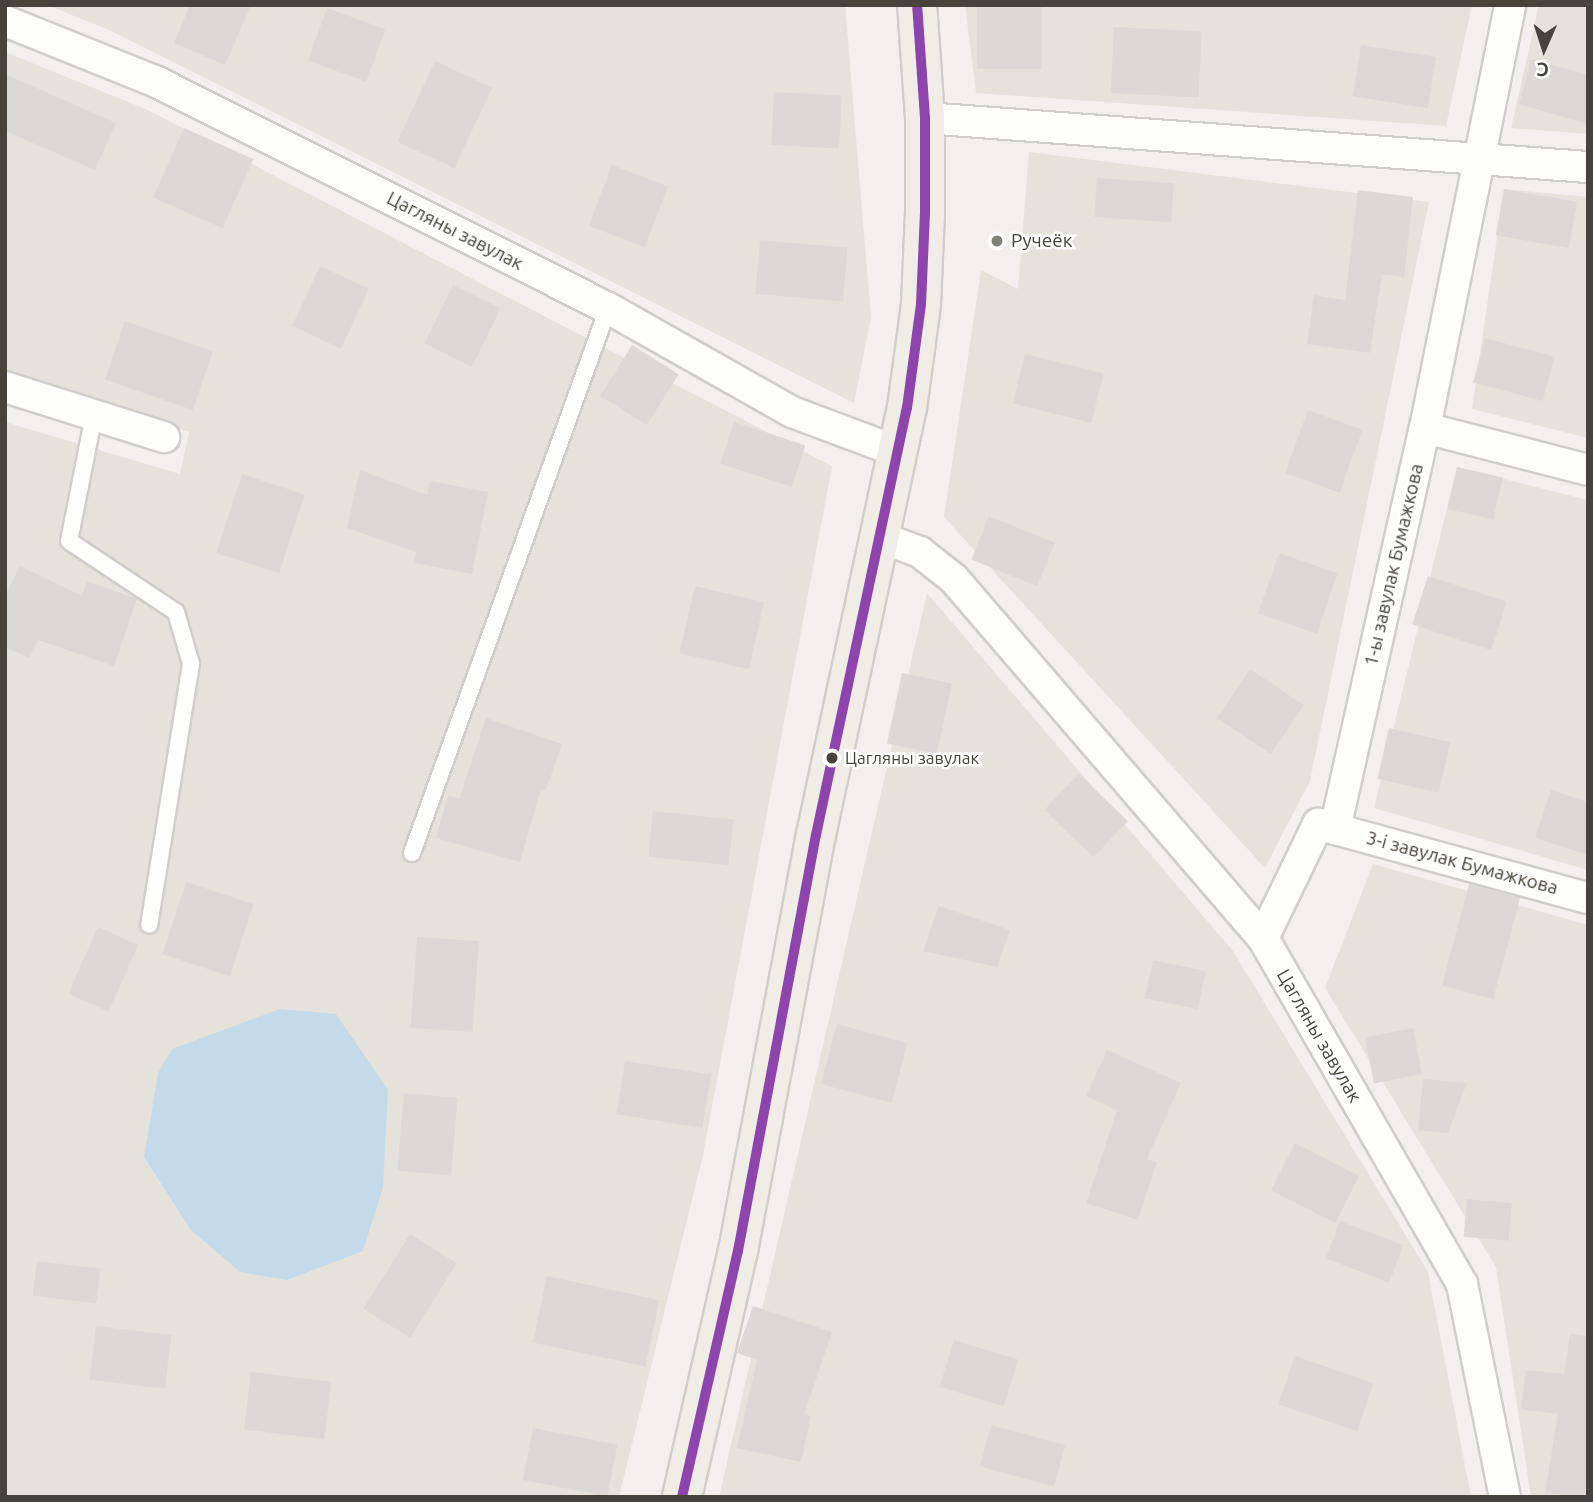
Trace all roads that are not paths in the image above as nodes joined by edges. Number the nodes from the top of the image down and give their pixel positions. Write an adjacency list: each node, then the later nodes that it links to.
1 (917, 5): 4 (main road)
2 (1510, 5): 5 (street, 1-ы завулак Бумажкова)
3 (5, 21): 7 (street, Цагляны завулак)
4 (925, 118): 5 (street); 12 (main road)
5 (1476, 159): 6 (street); 10 (street, 1-ы завулак Бумажкова)
6 (1588, 167)
7 (608, 307): 12 (street, Цагляны завулак); 16 (lane)
8 (5, 387): 9 (street)
9 (94, 415): 11 (street); 18 (lane)
10 (1425, 428): 13 (street); 15 (street, 1-ы завулак Бумажкова)
11 (164, 437)
12 (899, 452): 14 (main road)
13 (1588, 470)
14 (882, 538): 19 (street, Цагляны завулак); 20 (main road)
15 (1335, 829): 17 (street, 3-і завулак Бумажкова); 19 (street)
16 (412, 853)
17 (1588, 898)
18 (149, 925)
19 (1263, 938): 21 (street, Цагляны завулак)
20 (682, 1497)
21 (1505, 1497)

